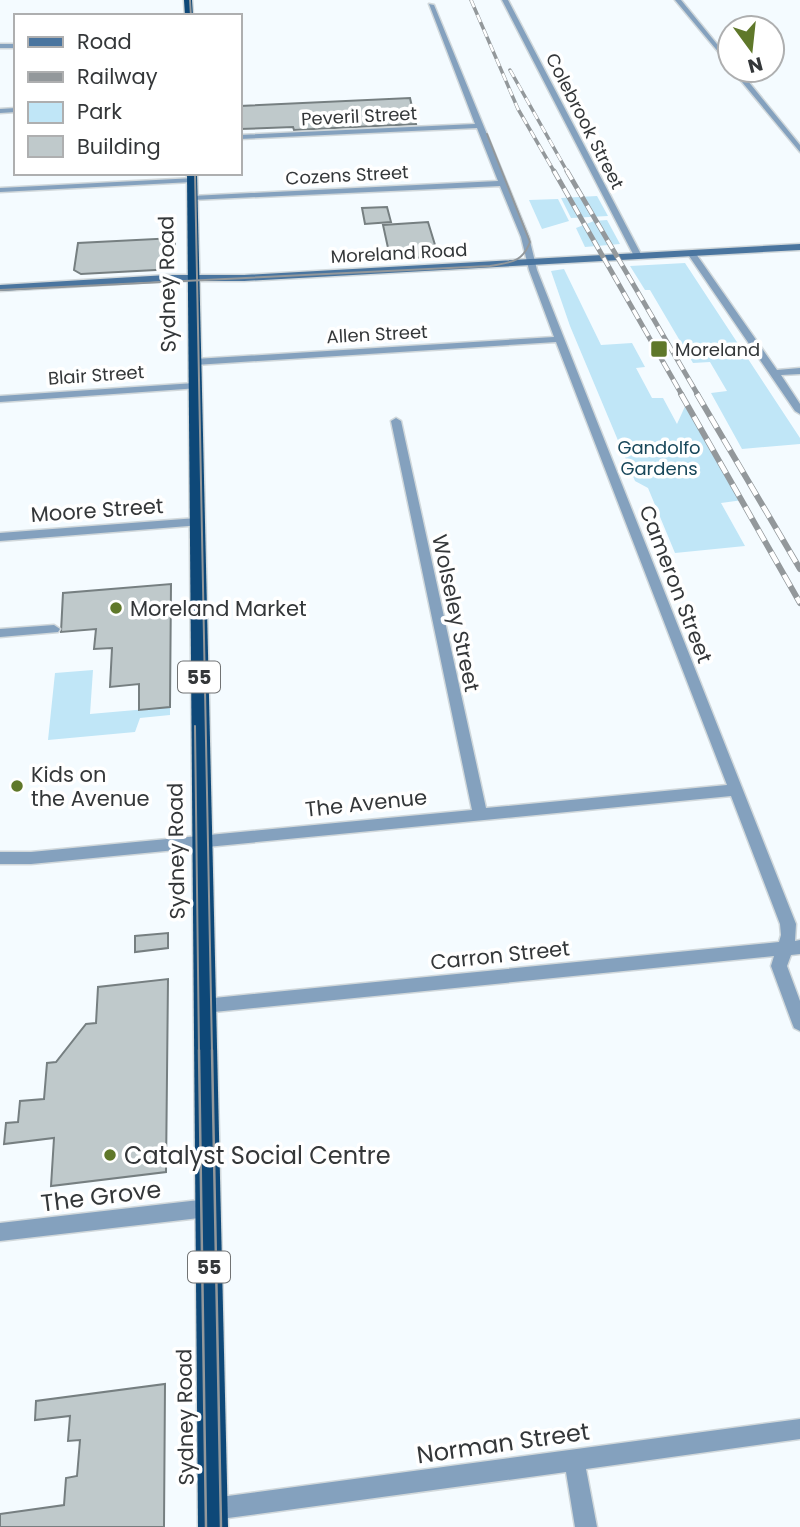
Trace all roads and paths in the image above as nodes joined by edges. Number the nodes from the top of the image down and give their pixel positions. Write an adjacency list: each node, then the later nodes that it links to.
1 (505, 0): 15 (street, Colebrook Street)
2 (678, 0): 4 (street)
3 (431, 5): 6 (street, Cameron Street)
4 (716, 47)
5 (746, 84): 8 (street)
6 (481, 126): 7 (street, Peveril Street); 10 (street, Cameron Street)
7 (242, 137)
8 (800, 150)
9 (192, 177): 11 (street); 12 (highway, Sydney Road / 55)
10 (503, 183): 12 (street, Cozens Street); 16 (street, Cameron Street)
11 (0, 190)
12 (192, 198): 17 (highway, Sydney Road / 55)
13 (800, 247): 14 (main road, Moreland Road)
14 (691, 253): 15 (main road, Moreland Road); 22 (street)
15 (638, 256): 16 (main road, Moreland Road)
16 (530, 262): 17 (main road, Moreland Road); 19 (street, Cameron Street)
17 (193, 279): 18 (main road, Moreland Road); 20 (highway, Sydney Road / 55)
18 (0, 288)
19 (561, 339): 20 (street, Allen Street); 31 (street, Cameron Street)
20 (195, 362): 23 (highway, Sydney Road / 55)
21 (800, 371): 22 (street)
22 (774, 373): 25 (street)
23 (195, 386): 24 (street, Blair Street); 27 (highway, Sydney Road / 55)
24 (0, 399)
25 (800, 411)
26 (396, 421): 32 (street, Wolseley Street)
27 (197, 522): 28 (street, Moore Street); 33 (highway, Sydney Road / 55)
28 (0, 537)
29 (54, 629): 30 (street)
30 (0, 634)
31 (737, 790): 32 (street, The Avenue); 35 (street, Cameron Street)
32 (480, 813): 33 (street, The Avenue)
33 (202, 840): 34 (street, The Avenue); 36 (highway, Sydney Road / 55)
34 (0, 859)
35 (793, 948): 36 (street, Carron Street); 37 (street, Cameron Street)
36 (204, 1006): 38 (highway, Sydney Road / 55)
37 (800, 1023)
38 (208, 1208): 39 (street, The Grove); 42 (highway, Sydney Road / 55)
39 (0, 1232)
40 (800, 1429): 41 (street, Norman Street)
41 (574, 1459): 42 (street, Norman Street); 43 (street)
42 (213, 1518)
43 (586, 1527)

